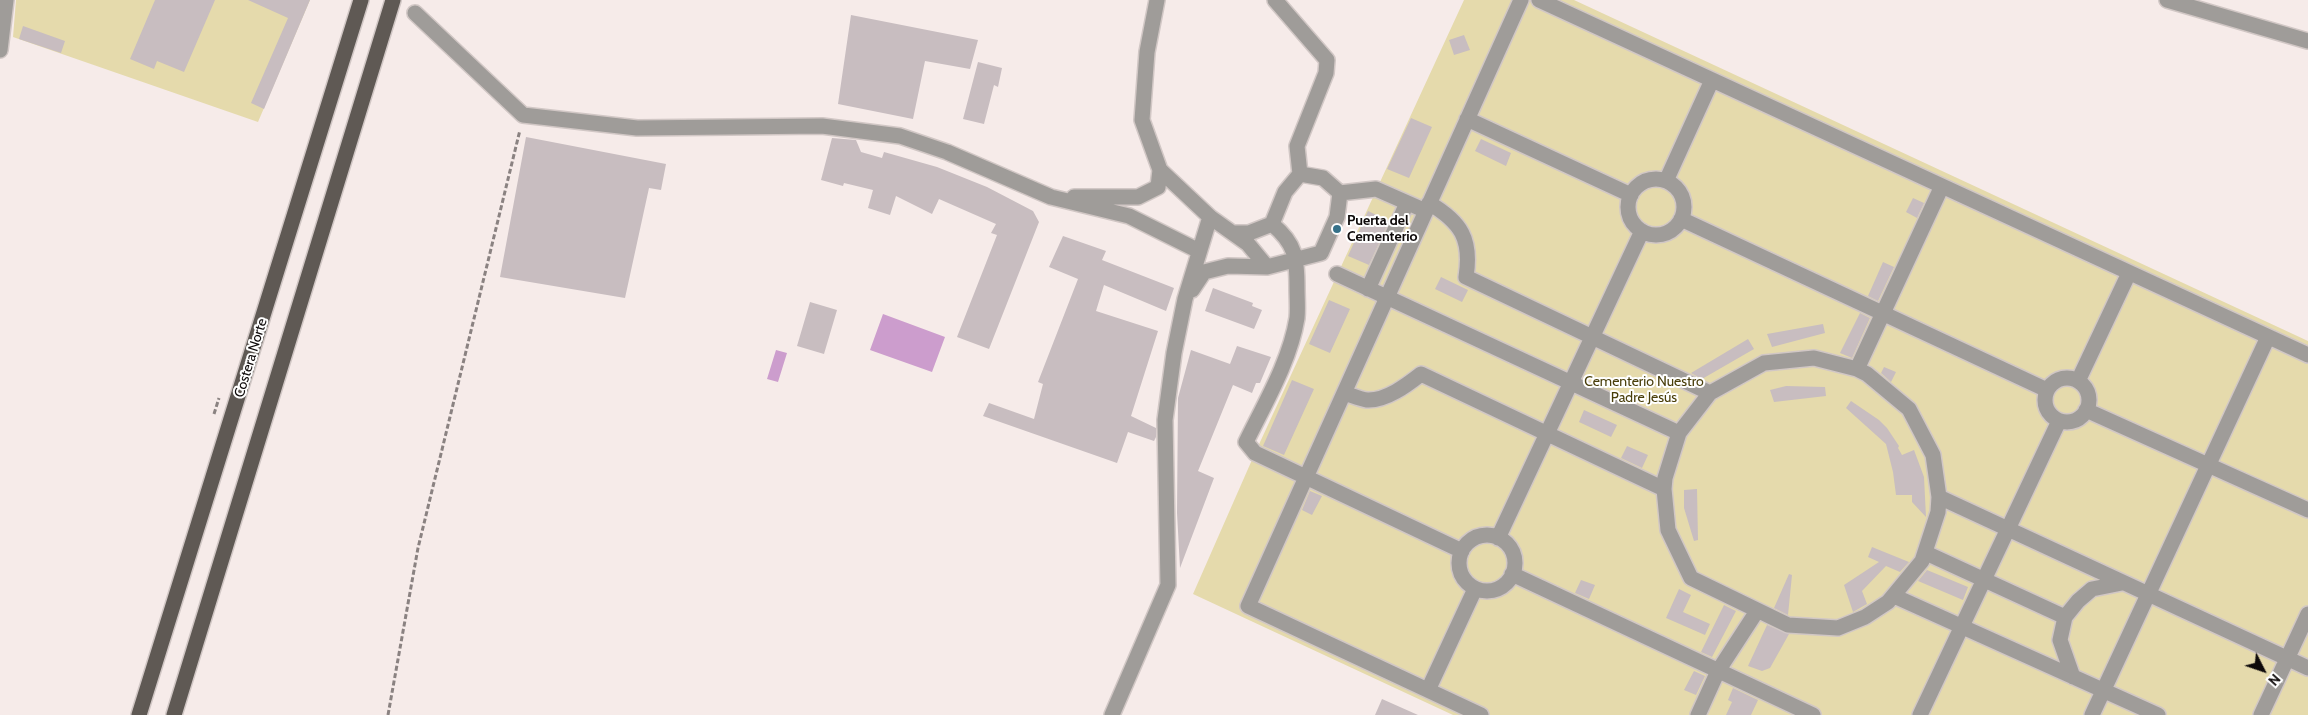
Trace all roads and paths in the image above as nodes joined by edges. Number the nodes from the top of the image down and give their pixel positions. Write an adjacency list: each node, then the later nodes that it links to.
1 (6, 0): 11 (street)
2 (361, 0): 76 (main road, Costera Norte)
3 (393, 0): 77 (main road)
4 (1157, 0): 15 (street)
5 (1275, 0): 16 (street)
6 (1521, 0): 14 (street)
7 (1539, 0): 12 (street)
8 (2167, 0): 10 (street)
9 (415, 12): 13 (street)
10 (2308, 40)
11 (0, 50)
12 (1712, 80): 17 (street); 18 (street)
13 (523, 115): 21 (street); 78 (path)
14 (1468, 119): 20 (street); 23 (street)
15 (1160, 170): 21 (street); 24 (street)
16 (1300, 174): 19 (street); 26 (street)
17 (1666, 181): 20 (street); 25 (street)
18 (1942, 186): 32 (street); 37 (street)
19 (1340, 193): 22 (street); 30 (street)
20 (1631, 195): 27 (street)
21 (1051, 196): 29 (street)
22 (1407, 203): 23 (street); 34 (street)
23 (1427, 207): 35 (street); 38 (street)
24 (1210, 217): 28 (street); 29 (street)
25 (1681, 219): 27 (street); 37 (street)
26 (1272, 224): 28 (street); 30 (street)
27 (1642, 231): 38 (street)
28 (1234, 233): 31 (street)
29 (1199, 252): 36 (street)
30 (1297, 260): 31 (street); 52 (street)
31 (1267, 267): 36 (street)
32 (2129, 273): 39 (street); 42 (street)
33 (1337, 274): 34 (street)
34 (1368, 289): 35 (street)
35 (1387, 298): 43 (street); 45 (street)
36 (1185, 299): 79 (street)
37 (1883, 313): 41 (street); 44 (street)
38 (1593, 337): 43 (street); 46 (street)
39 (2268, 337): 40 (street); 51 (street)
40 (2308, 355)
41 (1857, 369): 46 (street); 54 (street)
42 (2078, 381): 44 (street); 47 (street)
43 (1571, 383): 49 (street); 50 (street)
44 (2047, 390): 48 (street)
45 (1344, 393): 50 (street); 52 (street)
46 (1710, 393): 49 (street)
47 (2086, 410): 48 (street); 51 (street)
48 (2059, 421): 56 (street)
49 (1679, 433): 53 (street)
50 (1548, 434): 53 (street); 57 (street)
51 (2208, 465): 55 (street); 64 (street)
52 (1306, 477): 58 (street); 74 (street)
53 (1664, 489): 66 (street)
54 (1939, 497): 56 (street); 59 (street)
55 (2308, 510)
56 (2008, 529): 61 (street); 62 (street)
57 (1498, 538): 58 (street); 60 (street)
58 (1462, 551): 63 (street)
59 (1926, 553): 61 (street); 65 (street)
60 (1512, 574): 63 (street); 72 (street)
61 (1984, 580): 68 (street); 69 (street)
62 (2122, 583): 64 (street); 68 (street)
63 (1475, 589): 74 (street)
64 (2148, 595): 70 (street); 75 (street)
65 (1894, 596): 66 (street); 69 (street)
66 (1757, 611): 72 (street)
67 (2308, 614): 70 (street)
68 (2064, 617): 73 (street)
69 (1961, 627): 73 (street); 83 (street)
70 (2287, 659): 71 (street); 86 (street)
71 (2308, 668)
72 (1718, 670): 81 (street); 82 (street)
73 (2073, 677): 75 (street)
74 (1428, 690): 80 (street)
75 (2103, 690): 84 (street); 85 (street)
76 (139, 715)
77 (174, 715)
78 (388, 715)
79 (1112, 715)
80 (1480, 715)
81 (1698, 715)
82 (1813, 715)
83 (1920, 715)
84 (2092, 715)
85 (2158, 715)
86 (2261, 715)

